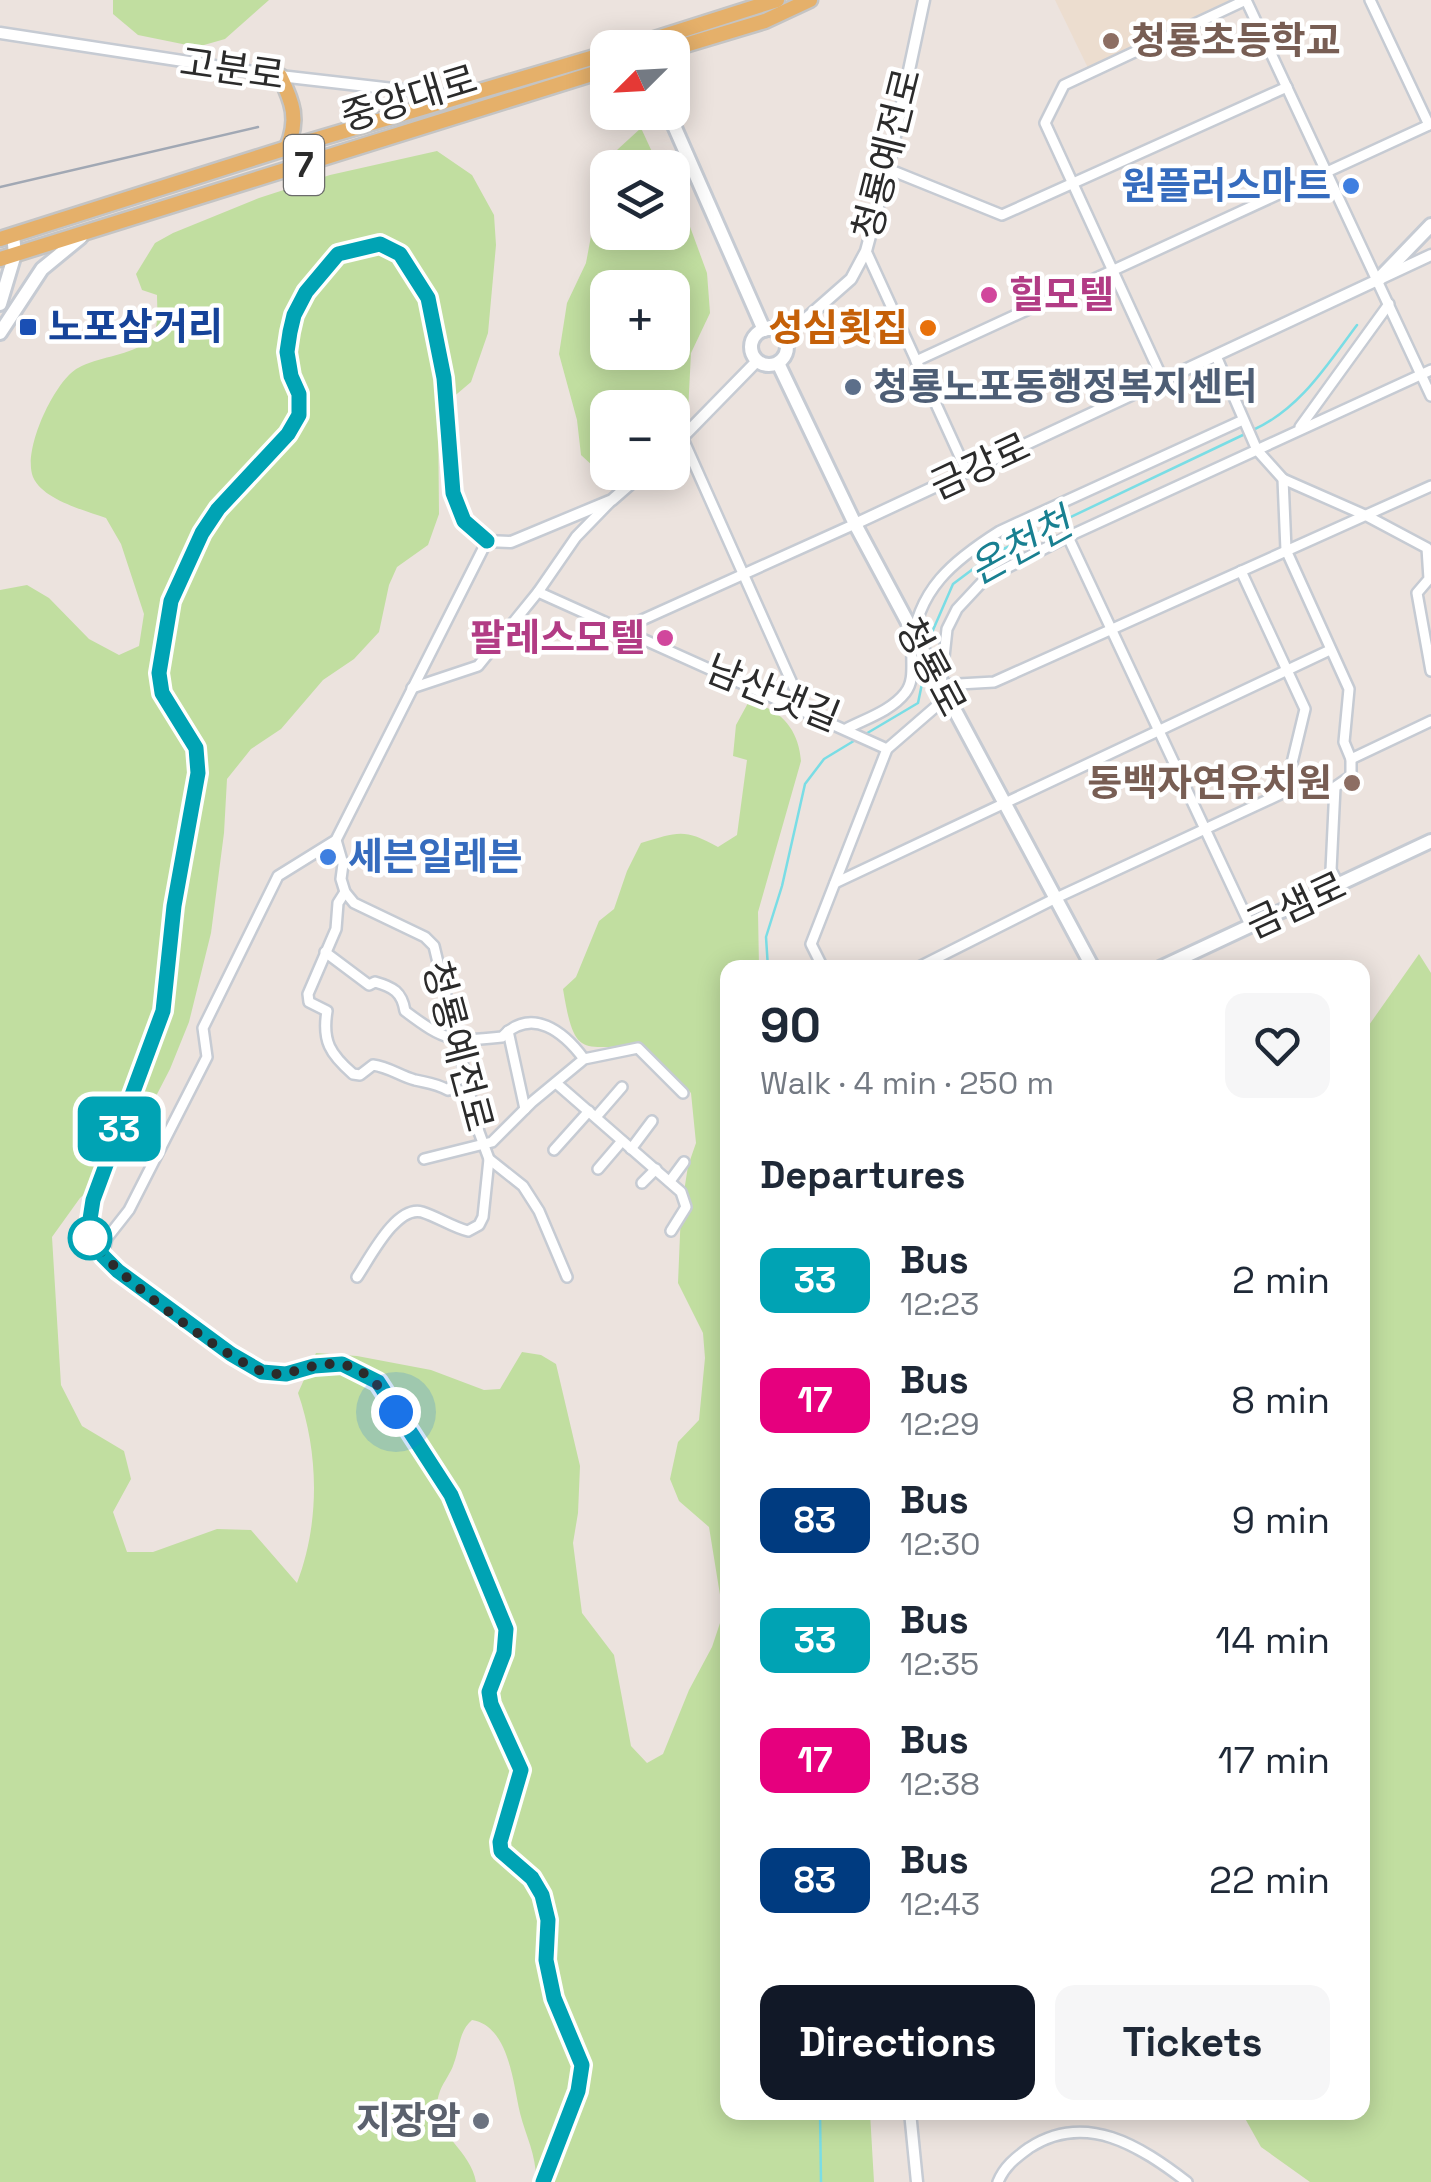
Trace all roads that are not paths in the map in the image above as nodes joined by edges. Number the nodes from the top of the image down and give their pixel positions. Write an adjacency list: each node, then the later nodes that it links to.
1 (778, 0): 6 (main road)
2 (810, 0): 8 (main road)
3 (924, 0): 17 (street, 청룡예전로)
4 (1246, 0): 12 (street); 19 (street)
5 (1370, 0): 14 (street)
6 (684, 30)
7 (0, 33): 10 (street, 고분로)
8 (690, 44)
9 (590, 59): 13 (main road, 중앙대로 / 7)
10 (280, 76): 13 (street, 고분로); 16 (main road)
11 (590, 76): 21 (main road, 중앙대로 / 7)
12 (1287, 87): 18 (street); 19 (street)
13 (465, 97): 16 (main road, 중앙대로 / 7)
14 (1430, 124): 18 (street)
15 (676, 130): 30 (main road)
16 (288, 148): 22 (main road, 중앙대로 / 7)
17 (888, 169): 19 (street); 23 (street, 청룡예전로)
18 (1327, 172): 26 (street); 27 (street)
19 (1073, 185): 26 (street)
20 (1431, 225): 27 (main road)
21 (85, 234): 25 (main road, 중앙대로 / 7); 31 (main road)
22 (7, 237): 25 (main road)
23 (866, 250): 32 (street, 청룡예전로); 35 (street)
24 (1431, 255): 27 (street, 금강로)
25 (8, 256): 28 (main road)
26 (1113, 270): 35 (street); 38 (street)
27 (1378, 280): 29 (street); 33 (street, 금강로)
28 (0, 304)
29 (1389, 304): 37 (street); 41 (street)
30 (764, 330): 32 (main road); 34 (main road)
31 (0, 333)
32 (784, 337): 36 (main road)
33 (1216, 356): 38 (street, 금강로); 40 (street)
34 (758, 361): 36 (main road); 42 (street)
35 (916, 361): 45 (street)
36 (778, 364): 51 (main road, 청룡로)
37 (1426, 372): 39 (street); 41 (street)
38 (1163, 380): 45 (street, 금강로)
39 (1431, 396)
40 (1244, 422): 43 (street); 60 (street, 남산냇길)
41 (1297, 431): 43 (street)
42 (690, 432)
43 (1255, 446): 46 (street); 52 (street)
44 (690, 455): 56 (street)
45 (968, 472): 51 (street, 금강로)
46 (1283, 479): 50 (street); 54 (street)
47 (1431, 486): 50 (street)
48 (623, 490): 49 (street)
49 (612, 500): 53 (street); 57 (street)
50 (1366, 516): 54 (street); 63 (street)
51 (855, 524): 56 (street); 60 (main road, 청룡로)
52 (1068, 537): 59 (street); 65 (street)
53 (487, 541): 64 (street); 108 (street)
54 (1286, 550): 55 (street); 61 (street)
55 (1241, 570): 59 (street); 62 (street)
56 (743, 574): 58 (street); 66 (street)
57 (538, 592): 58 (street, 남산냇길); 64 (street)
58 (622, 629): 66 (street, 남산냇길)
59 (1112, 630): 65 (street); 69 (street)
60 (914, 634): 65 (main road, 청룡로); 68 (street, 남산냇길)
61 (1330, 650): 62 (street); 71 (street)
62 (1287, 670): 69 (street); 73 (street)
63 (1431, 671)
64 (412, 688): 74 (street)
65 (944, 691): 70 (street); 72 (main road, 청룡로)
66 (804, 710): 68 (street, 남산냇길)
67 (1431, 721): 71 (street)
68 (846, 729): 70 (street)
69 (1160, 732): 72 (street); 73 (street)
70 (886, 748): 76 (street)
71 (1352, 759): 77 (street)
72 (1004, 805): 76 (street); 79 (main road, 청룡로)
73 (1205, 828): 79 (street); 80 (street)
74 (336, 840): 78 (street); 108 (street)
75 (1431, 841): 77 (main road, 금샘로)
76 (834, 883): 82 (street)
77 (1339, 885): 80 (main road, 금샘로)
78 (345, 892): 81 (street); 87 (street, 청룡예전로)
79 (1054, 899): 83 (street); 84 (main road, 청룡로)
80 (1251, 927): 85 (main road, 금샘로)
81 (325, 952): 87 (street); 89 (street)
82 (819, 960)
83 (944, 960)
84 (1088, 960)
85 (1178, 960)
86 (508, 1031): 87 (street); 88 (street); 93 (street)
87 (458, 1040): 89 (street, 청룡예전로)
88 (584, 1059): 90 (street); 92 (street)
89 (467, 1076): 97 (street, 청룡예전로)
90 (556, 1083): 93 (street); 94 (street)
91 (622, 1087): 94 (street)
92 (683, 1093)
93 (526, 1109): 97 (street)
94 (592, 1114): 96 (street); 99 (street)
95 (652, 1121): 98 (street)
96 (622, 1141): 98 (street); 103 (street)
97 (484, 1144): 100 (street); 101 (street, 청룡예전로)
98 (631, 1148): 104 (street)
99 (554, 1150)
100 (424, 1159)
101 (490, 1159): 109 (street, 청룡예전로); 110 (street)
102 (684, 1162): 105 (street)
103 (598, 1169)
104 (656, 1169): 105 (street); 106 (street)
105 (670, 1181): 107 (street)
106 (642, 1183)
107 (671, 1230)
108 (103, 1256): 112 (street)
109 (567, 1277)
110 (357, 1278)
111 (911, 2120): 113 (street)
112 (543, 2182)
113 (917, 2182)
114 (998, 2182): 115 (street)
115 (1188, 2182)

